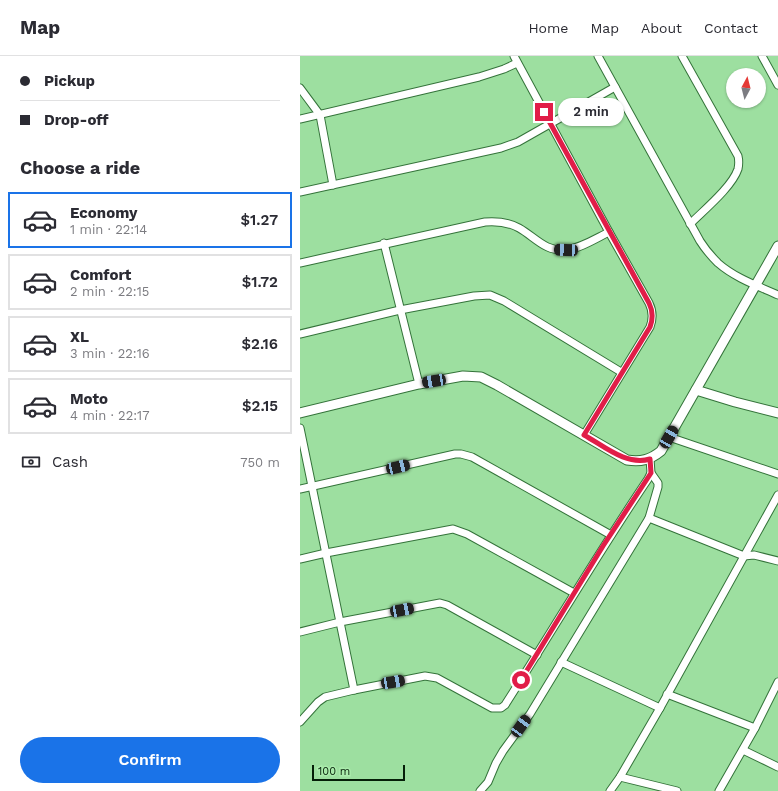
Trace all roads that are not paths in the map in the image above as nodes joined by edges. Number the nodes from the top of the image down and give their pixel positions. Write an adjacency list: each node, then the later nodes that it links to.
1 (598, 56): 8 (street)
2 (682, 56): 15 (street)
3 (762, 56): 6 (street)
4 (515, 59): 10 (street); 12 (street)
5 (778, 70): 6 (street)
6 (772, 74): 7 (street)
7 (778, 85)
8 (615, 87): 12 (street); 15 (street)
9 (300, 88): 10 (street)
10 (320, 115): 11 (street); 13 (street)
11 (300, 119)
12 (551, 124): 13 (street); 16 (street)
13 (333, 185): 14 (street)
14 (300, 192)
15 (690, 224): 20 (street)
16 (609, 232): 17 (street); 24 (street)
17 (384, 243): 19 (street); 22 (street)
18 (778, 246): 20 (street)
19 (300, 263)
20 (755, 285): 21 (street); 26 (street)
21 (778, 295)
22 (400, 310): 23 (street); 24 (street); 25 (street)
23 (300, 334)
24 (622, 372): 30 (street)
25 (419, 384): 27 (street); 30 (street)
26 (696, 390): 28 (street); 31 (street)
27 (300, 413)
28 (778, 413)
29 (300, 428): 35 (street)
30 (584, 435): 32 (street)
31 (669, 437): 32 (street); 34 (street)
32 (650, 459): 33 (street)
33 (651, 473): 38 (street); 39 (street)
34 (778, 474)
35 (312, 486): 36 (street); 39 (street); 40 (street)
36 (300, 489)
37 (778, 495): 41 (street)
38 (649, 518): 41 (street); 48 (street)
39 (610, 535): 44 (street)
40 (326, 553): 42 (street); 44 (street); 45 (street)
41 (744, 556): 43 (street); 51 (street)
42 (300, 559)
43 (778, 561)
44 (574, 593): 47 (street)
45 (340, 622): 46 (street); 47 (street); 50 (street)
46 (300, 632)
47 (536, 655): 50 (street)
48 (561, 662): 52 (street); 58 (street)
49 (778, 684): 54 (street)
50 (354, 690): 53 (street)
51 (667, 694): 52 (street); 54 (street)
52 (660, 708): 57 (street)
53 (300, 722)
54 (755, 728): 55 (street)
55 (743, 750): 56 (street); 61 (street)
56 (778, 767)
57 (620, 777): 59 (street); 60 (street)
58 (480, 791)
59 (610, 791)
60 (677, 791)
61 (719, 791)

